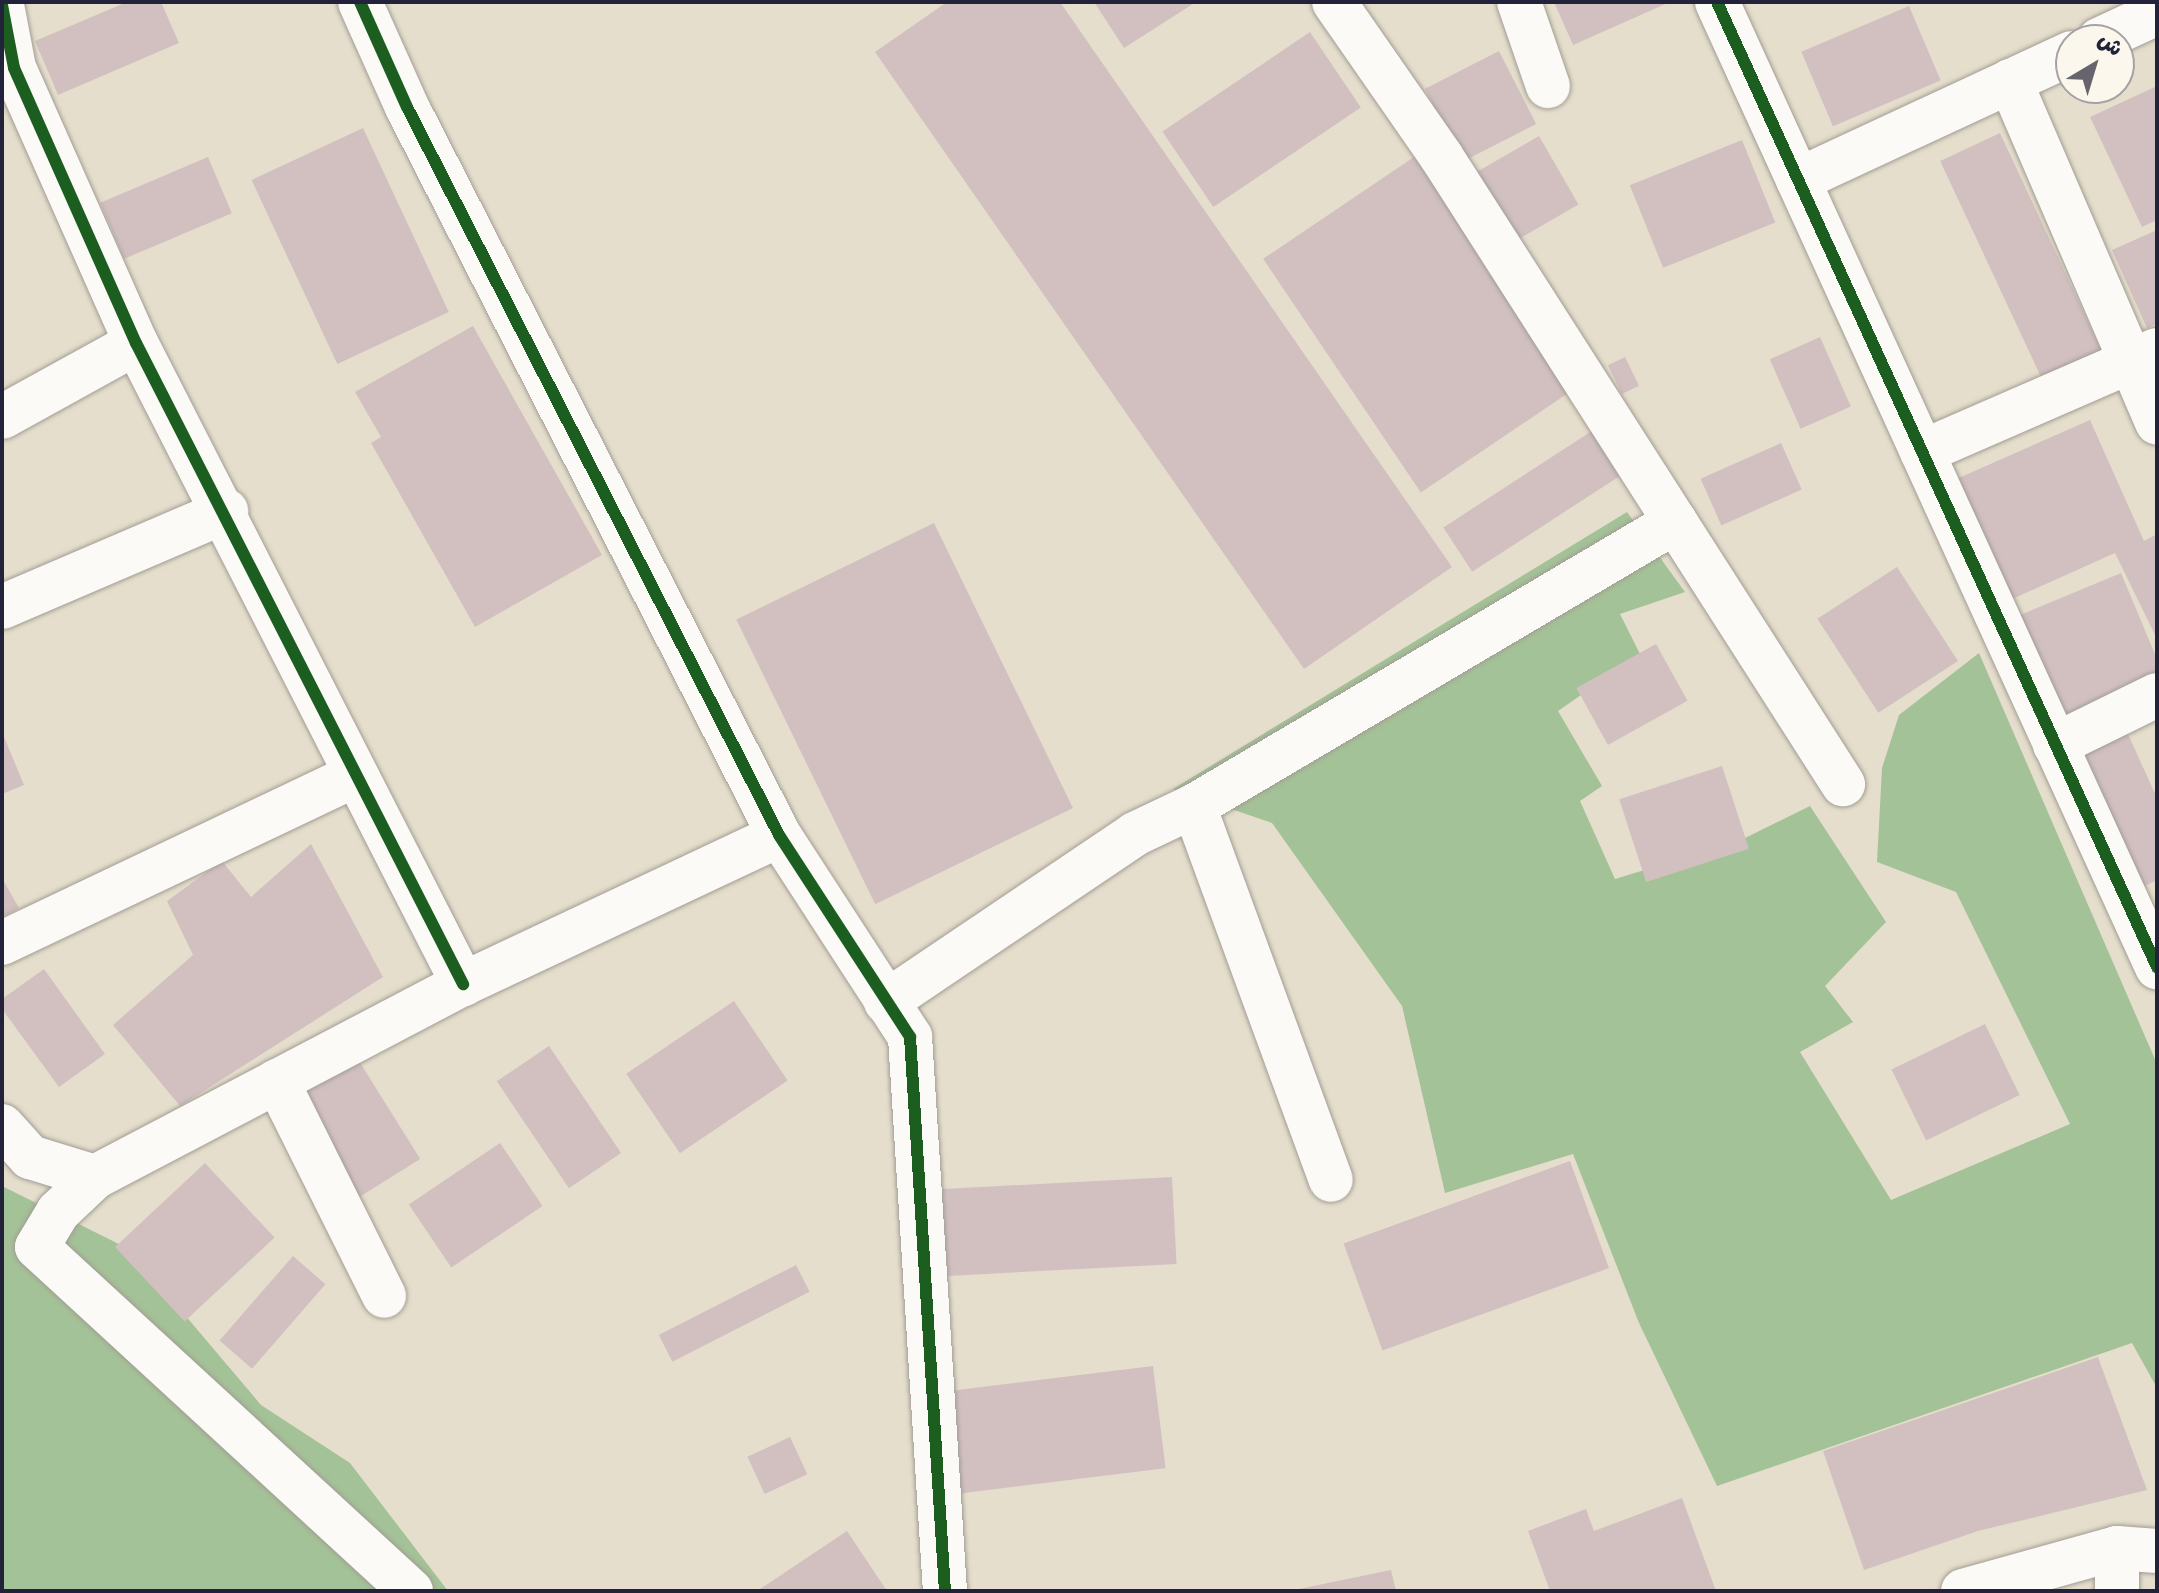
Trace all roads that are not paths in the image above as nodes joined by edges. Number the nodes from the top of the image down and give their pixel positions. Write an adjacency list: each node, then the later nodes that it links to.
1 (360, 2): 26 (street)
2 (1334, 2): 19 (street)
3 (1519, 2): 11 (street)
4 (1717, 2): 12 (street)
5 (2, 5): 9 (street)
6 (2157, 13): 7 (street)
7 (2133, 24)
8 (2055, 60): 10 (street)
9 (8, 70): 13 (street)
10 (2010, 81): 12 (street); 14 (street)
11 (1548, 86)
12 (1798, 180): 17 (street)
13 (136, 343): 15 (street); 18 (street)
14 (2143, 356): 16 (street); 17 (street)
15 (2, 417)
16 (2157, 423)
17 (1922, 452): 22 (street)
18 (226, 511): 20 (street); 23 (street)
19 (1675, 522): 24 (street); 25 (street)
20 (2, 607)
21 (2157, 695): 22 (street)
22 (2055, 745): 28 (street)
23 (354, 776): 27 (street); 29 (street)
24 (1843, 784)
25 (1194, 806): 30 (street); 34 (street)
26 (779, 835): 29 (street); 30 (street)
27 (2, 943)
28 (2157, 967)
29 (463, 984): 31 (street)
30 (886, 1002): 38 (street)
31 (277, 1081): 33 (street); 35 (street)
32 (2, 1126): 33 (street)
33 (95, 1177): 37 (street)
34 (1331, 1180)
35 (384, 1296)
36 (2137, 1550): 39 (street); 40 (street)
37 (411, 1591)
38 (945, 1591)
39 (1963, 1591)
40 (2117, 1591)

